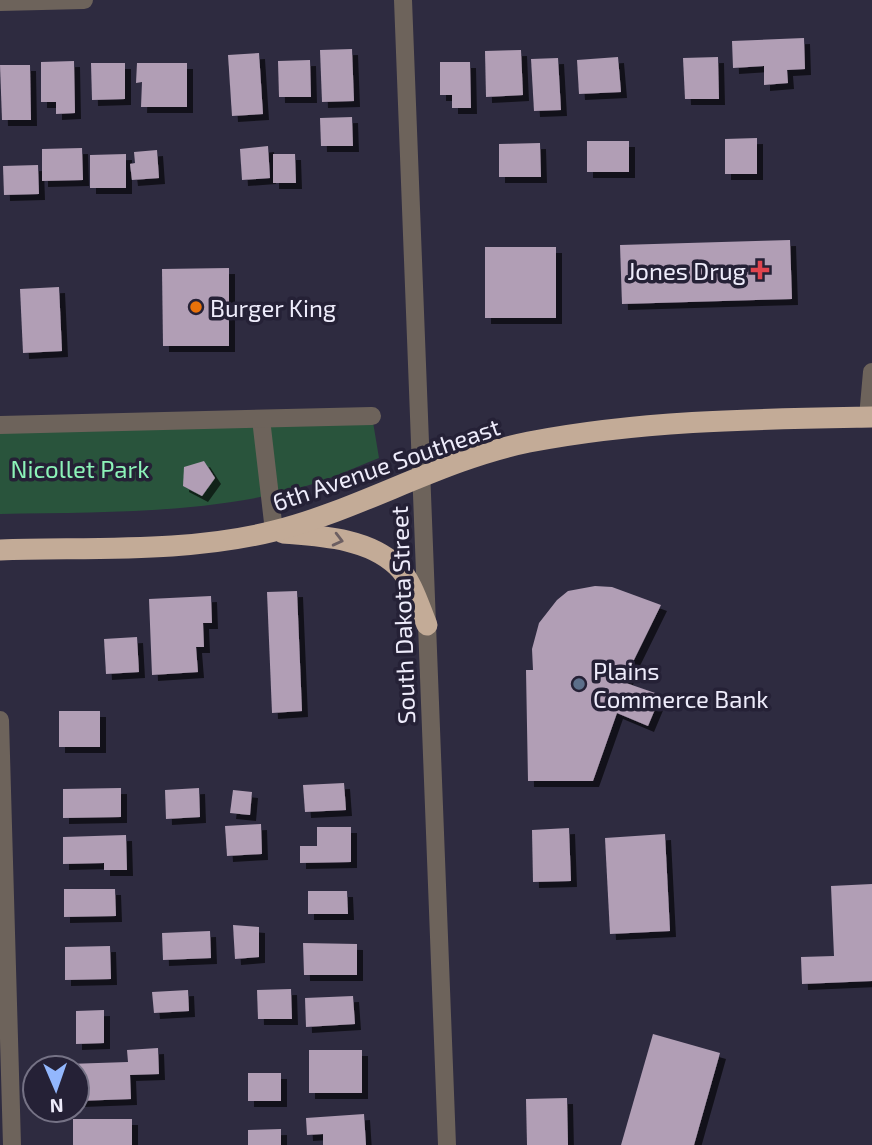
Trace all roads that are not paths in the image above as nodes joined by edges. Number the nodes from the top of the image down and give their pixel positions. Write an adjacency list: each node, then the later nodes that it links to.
1 (84, 0): 3 (street)
2 (403, 0): 9 (street, South Dakota Street)
3 (0, 2)
4 (872, 372): 6 (street)
5 (372, 416): 7 (street)
6 (870, 417): 9 (highway, 6th Avenue Southeast)
7 (261, 419): 8 (street); 10 (street)
8 (0, 425)
9 (421, 475): 10 (highway, 6th Avenue Southeast); 12 (street, South Dakota Street)
10 (272, 532): 11 (highway, 6th Avenue Southeast); 12 (highway, one-way to 12)
11 (0, 550)
12 (427, 625): 15 (street, South Dakota Street)
13 (0, 720): 14 (street)
14 (12, 1145)
15 (447, 1145)

